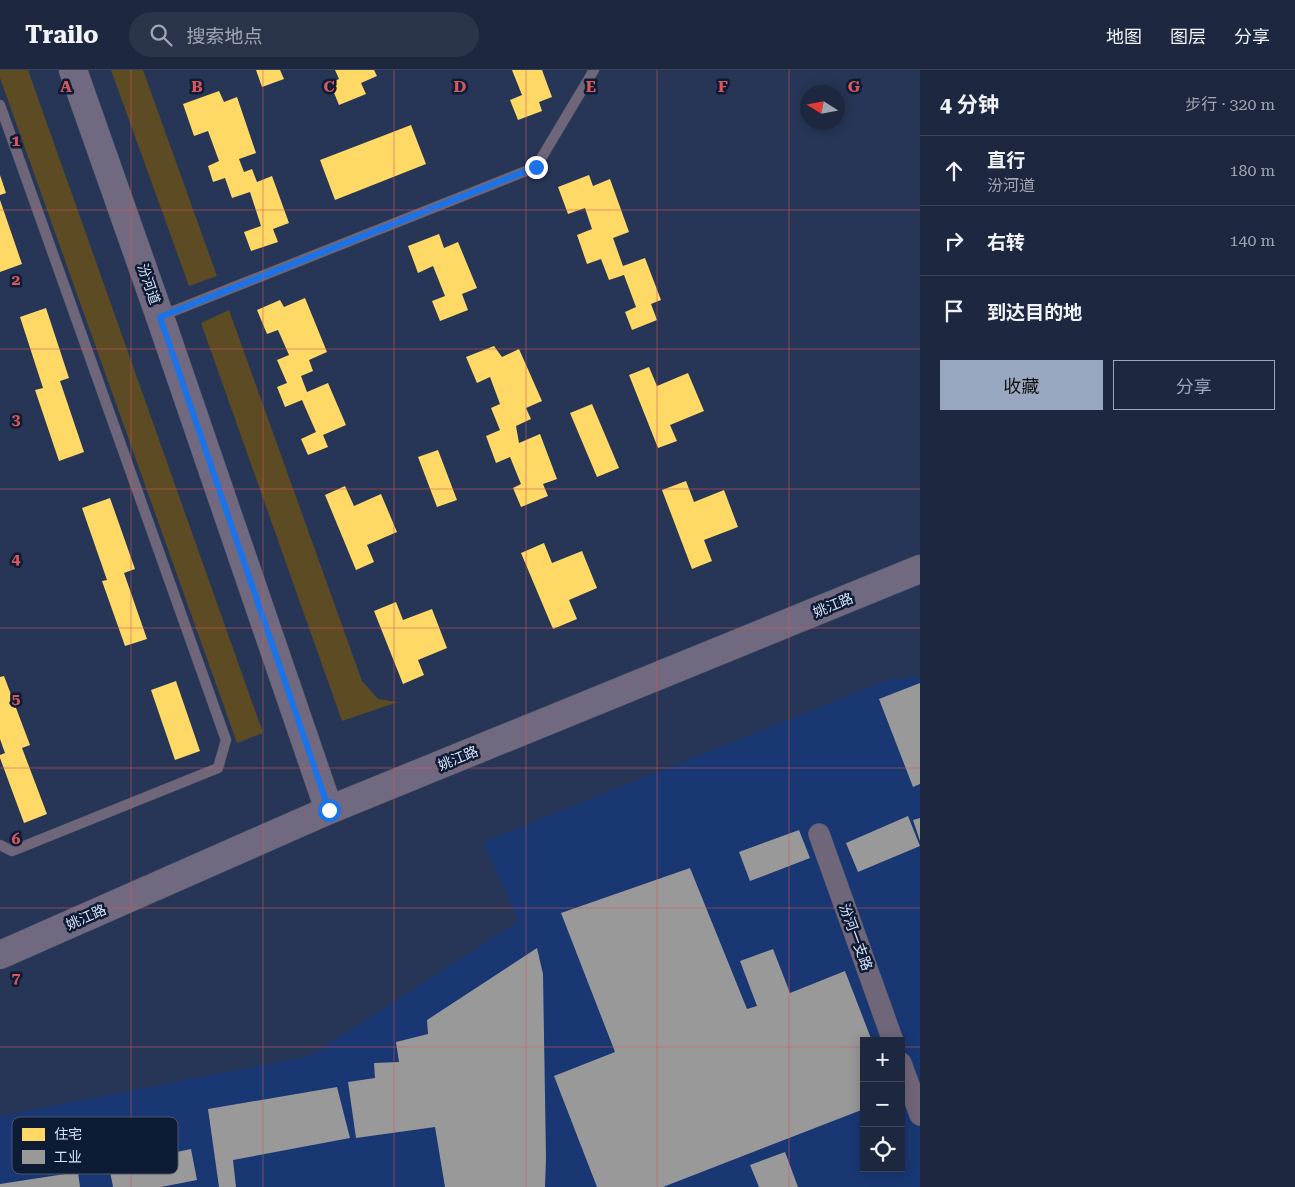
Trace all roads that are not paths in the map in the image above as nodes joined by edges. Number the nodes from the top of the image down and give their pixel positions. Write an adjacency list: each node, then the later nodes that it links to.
1 (74, 70): 4 (main road, 汾河道)
2 (594, 70): 4 (lane)
3 (0, 105): 8 (lane)
4 (160, 317): 6 (main road, 汾河道)
5 (920, 569): 6 (main road, 姚江路)
6 (329, 810): 9 (main road, 姚江路)
7 (819, 834): 10 (street, 汾河一支路)
8 (0, 845)
9 (0, 955)
10 (892, 1037)
11 (905, 1074): 12 (street)
12 (920, 1115)

